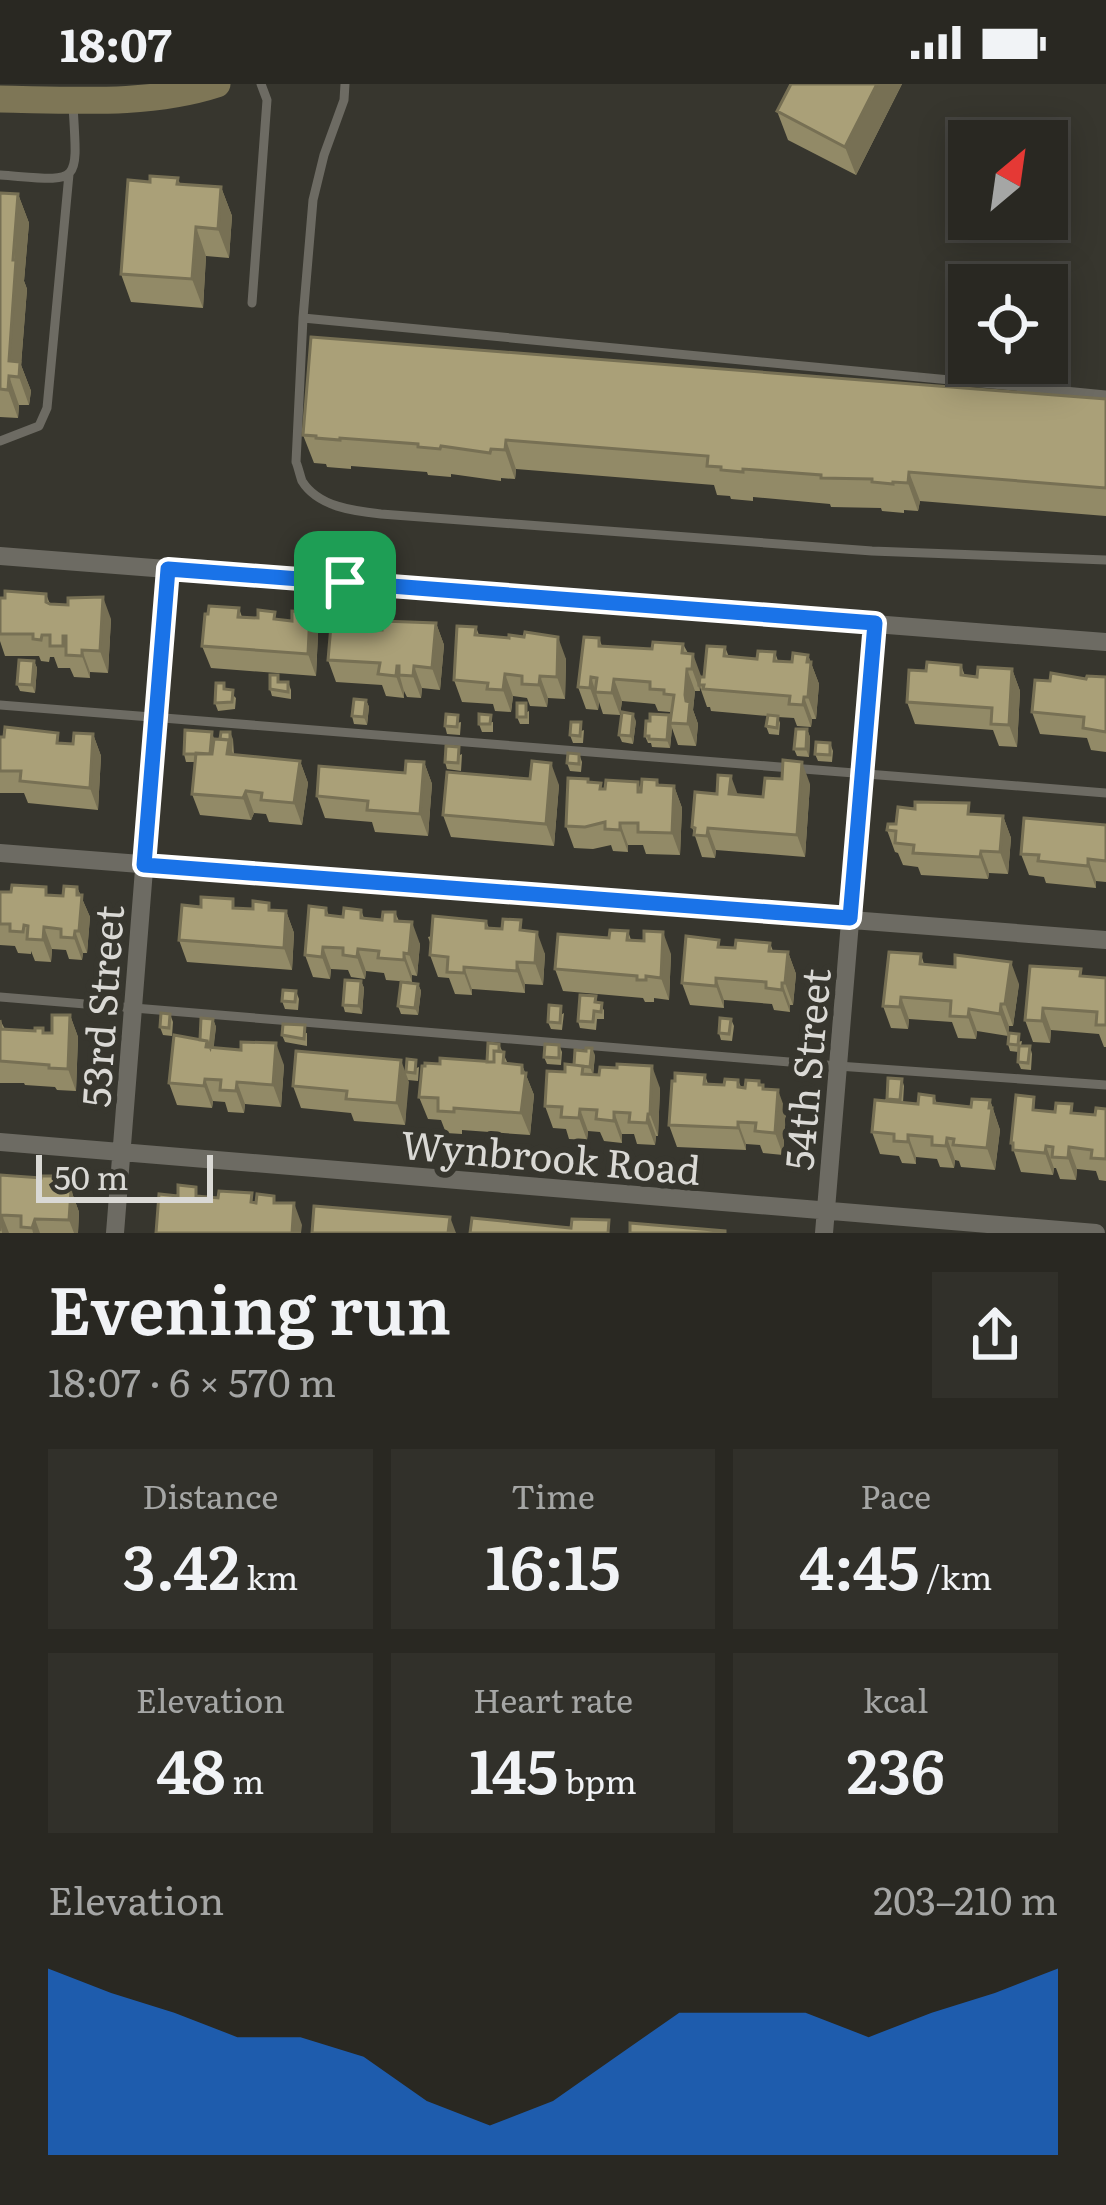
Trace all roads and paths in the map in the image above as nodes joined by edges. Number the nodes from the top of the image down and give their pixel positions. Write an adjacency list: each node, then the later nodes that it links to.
1 (217, 84): 5 (street)
2 (261, 84): 8 (lane)
3 (345, 84): 9 (lane)
4 (0, 99): 5 (street)
5 (72, 100): 6 (lane)
6 (69, 174): 7 (lane); 11 (lane)
7 (0, 175)
8 (252, 303)
9 (303, 318): 10 (lane); 13 (lane)
10 (1106, 395)
11 (0, 441)
12 (0, 556): 14 (street)
13 (1106, 560)
14 (168, 569): 15 (street); 18 (street, 53rd Street)
15 (875, 623): 16 (street); 19 (street, 54th Street)
16 (1106, 642)
17 (0, 705): 18 (lane)
18 (156, 717): 19 (lane); 22 (street, 53rd Street)
19 (862, 774): 20 (lane); 23 (street, 54th Street)
20 (1106, 793)
21 (0, 853): 22 (street)
22 (144, 865): 23 (street); 26 (street, 53rd Street)
23 (850, 918): 24 (street); 27 (street, 54th Street)
24 (1106, 940)
25 (0, 997): 26 (lane)
26 (131, 1007): 27 (lane); 30 (street, 53rd Street)
27 (838, 1066): 28 (lane); 31 (street, 54th Street)
28 (1106, 1085)
29 (0, 1142): 30 (street, Wynbrook Road)
30 (122, 1152): 31 (street, Wynbrook Road); 32 (street, 53rd Street)
31 (826, 1210): 33 (street, 54th Street); 34 (street, Wynbrook Road)
32 (115, 1233)
33 (824, 1233)
34 (1096, 1233)

